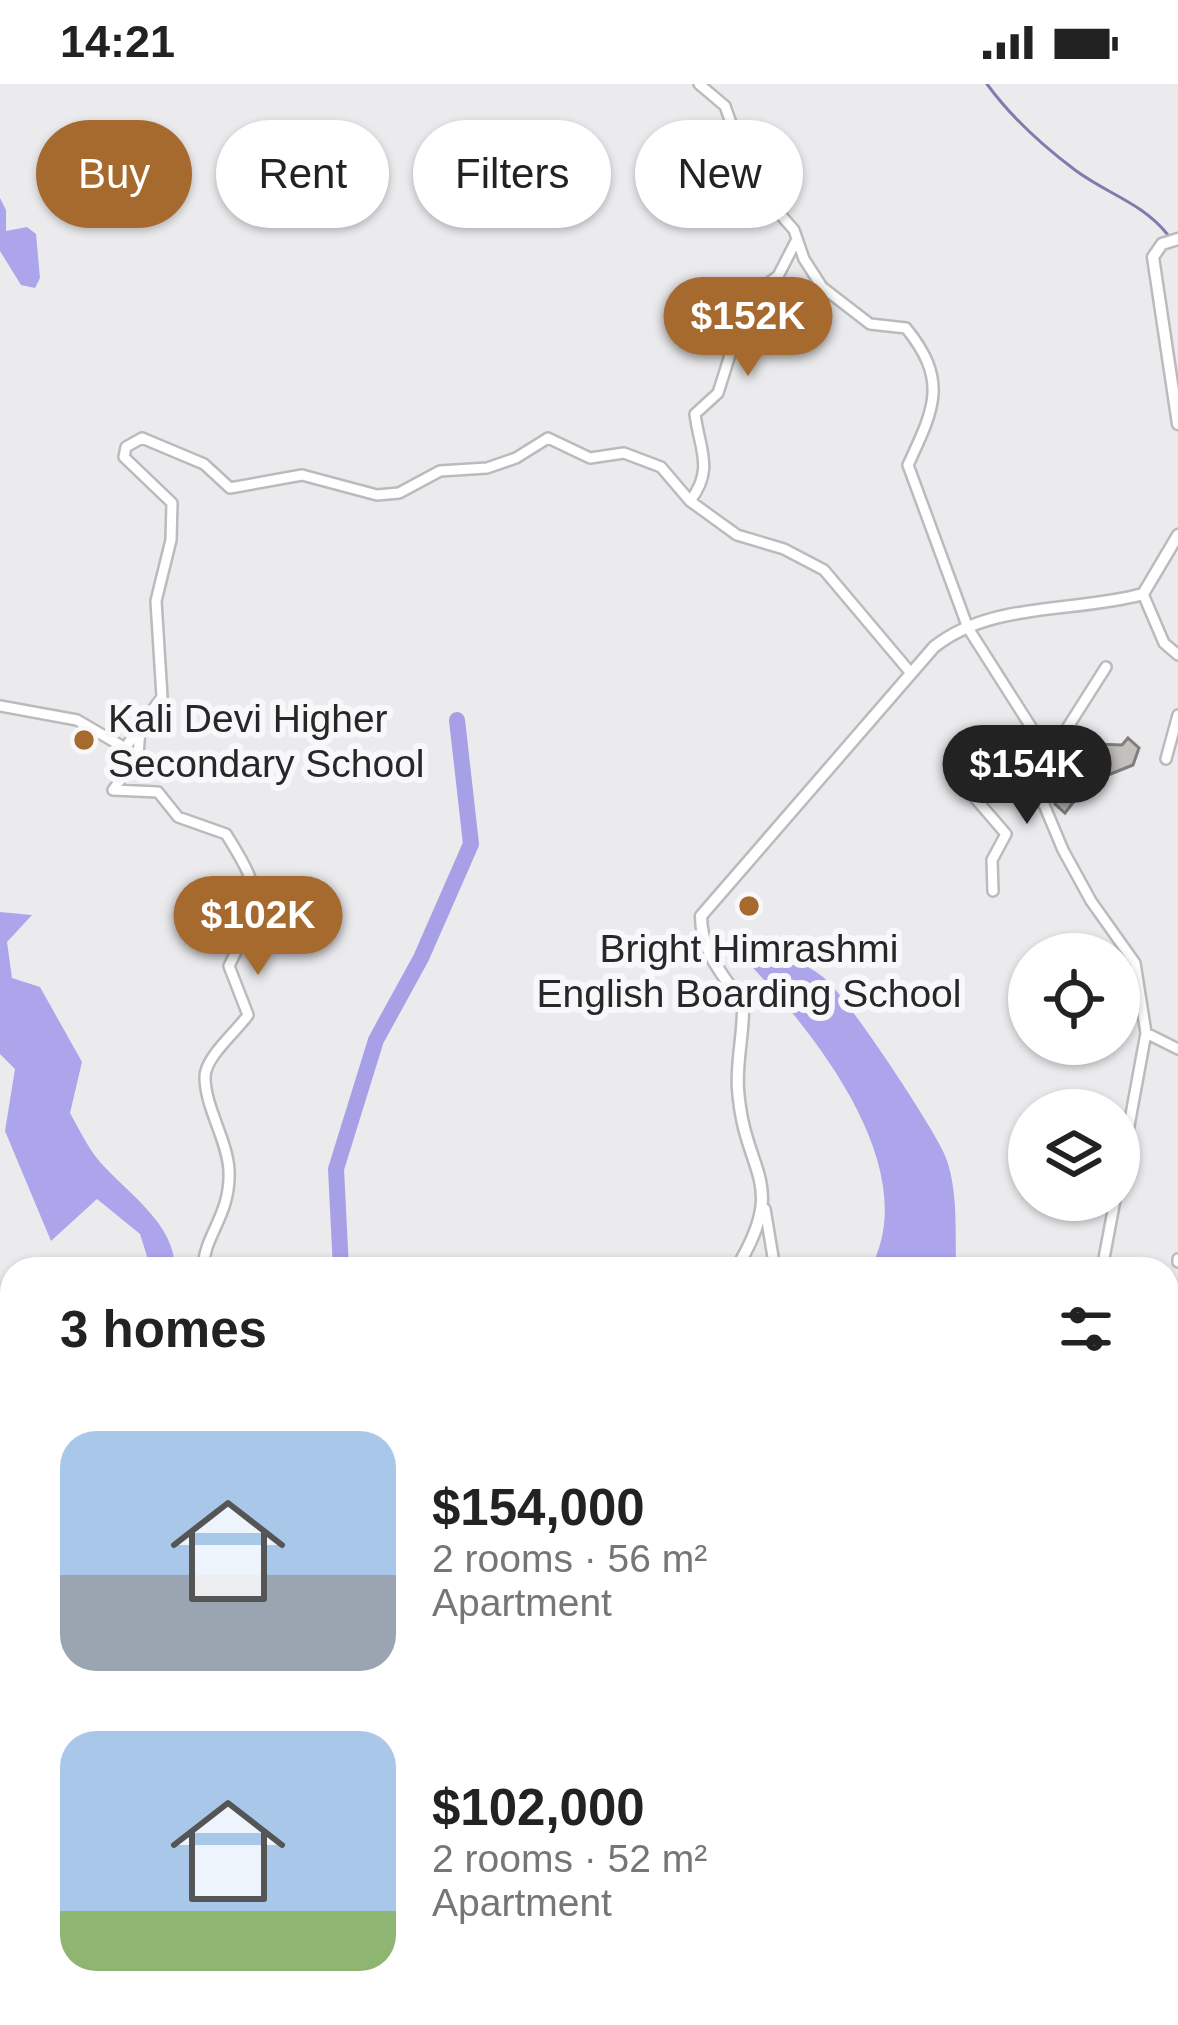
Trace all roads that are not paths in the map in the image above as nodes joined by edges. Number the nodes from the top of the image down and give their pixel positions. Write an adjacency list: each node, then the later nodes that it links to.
1 (699, 84): 3 (street)
2 (1178, 238): 4 (street)
3 (797, 239): 5 (street); 8 (street)
4 (1178, 424)
5 (691, 501): 11 (street); 14 (street)
6 (1178, 535): 7 (street)
7 (1143, 594): 8 (street); 9 (street)
8 (968, 628): 11 (street); 16 (street)
9 (1178, 655)
10 (1106, 667): 16 (street)
11 (910, 672): 21 (street)
12 (0, 706): 14 (street)
13 (1178, 716): 15 (street)
14 (140, 729): 23 (street)
15 (1166, 759)
16 (1036, 783): 17 (street); 18 (street)
17 (993, 891)
18 (1146, 1033): 19 (street); 20 (street)
19 (1178, 1049)
20 (1136, 1089)
21 (765, 1210): 24 (street); 25 (street)
22 (1111, 1221): 26 (street)
23 (203, 1257)
24 (742, 1257)
25 (773, 1257)
26 (1104, 1257)

